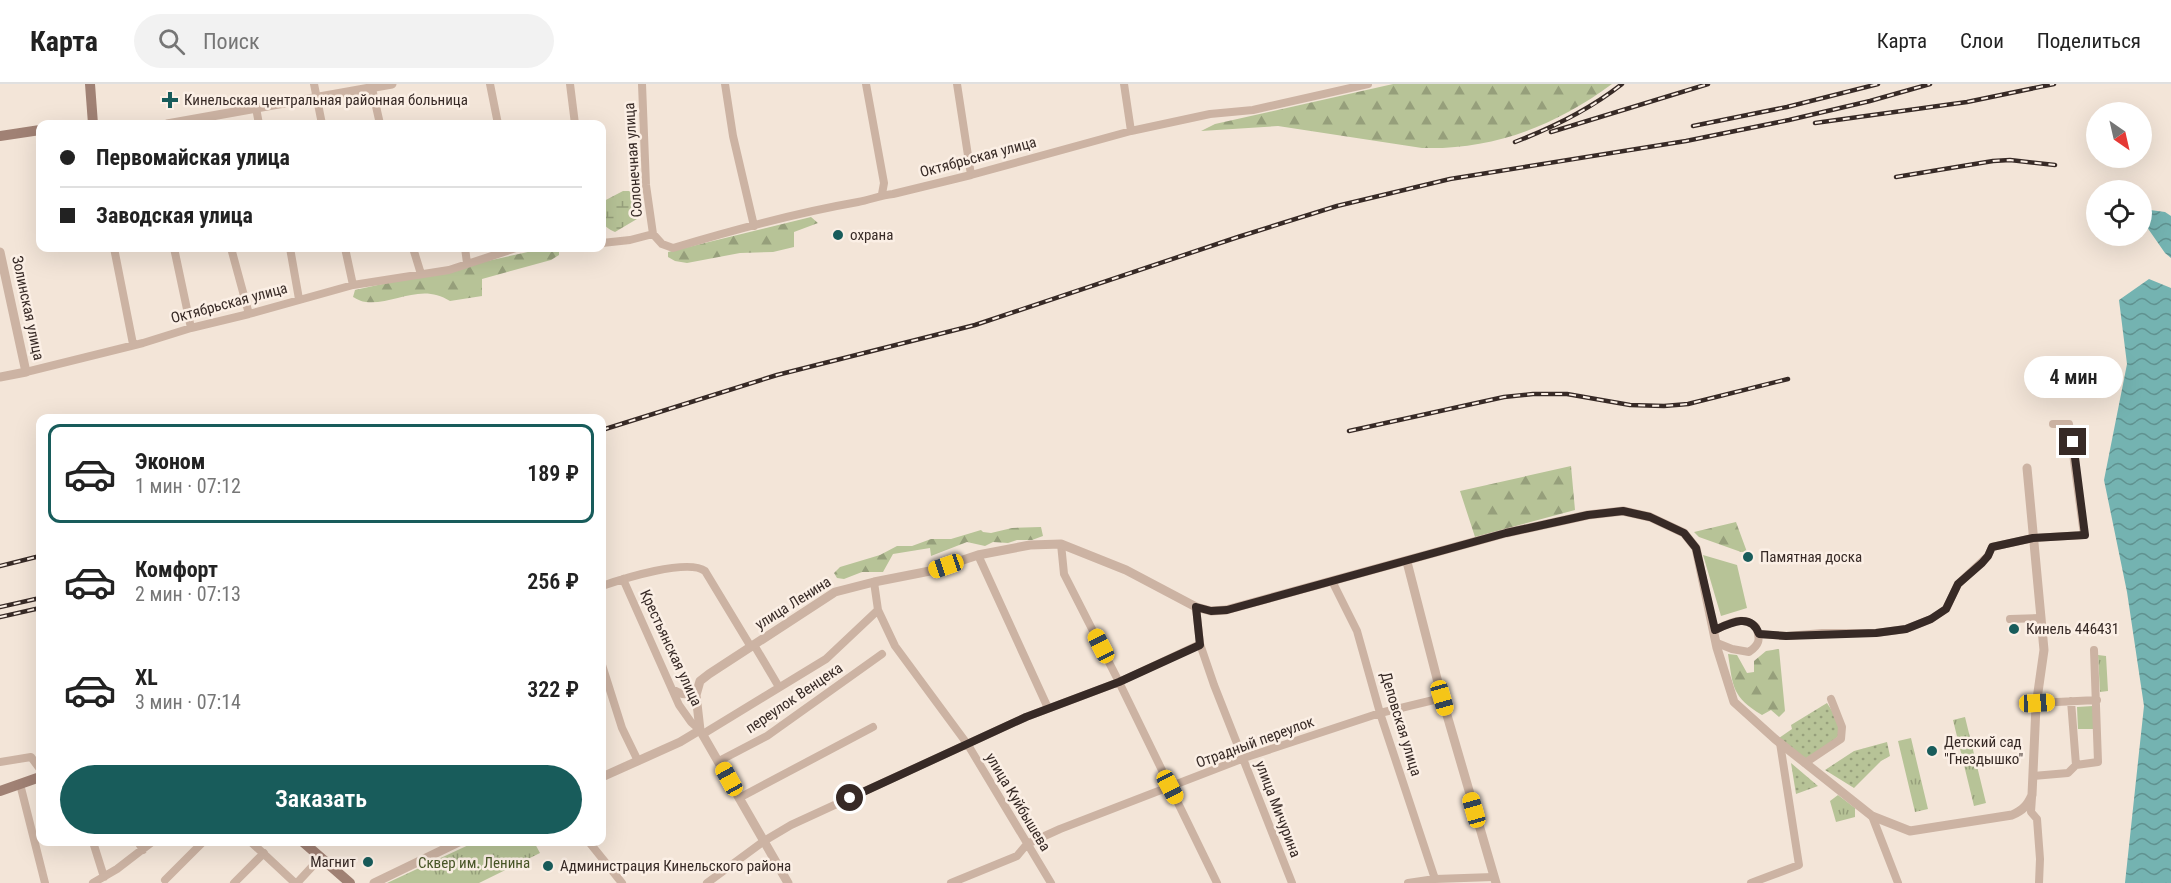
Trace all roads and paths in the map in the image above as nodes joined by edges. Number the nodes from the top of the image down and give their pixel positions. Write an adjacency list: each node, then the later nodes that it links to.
1 (90, 84): 15 (main road)
2 (314, 84): 13 (street)
3 (392, 84): 12 (street)
4 (490, 84): 20 (street)
5 (570, 84): 21 (street)
6 (642, 84): 28 (street, Солонечная улица)
7 (725, 84): 27 (street)
8 (866, 84): 26 (street)
9 (957, 84): 25 (street)
10 (1124, 84): 23 (street)
11 (1368, 84): 23 (street, Октябрьская улица)
12 (371, 86): 13 (street); 19 (street)
13 (316, 97): 14 (street); 18 (street)
14 (256, 108): 16 (street); 17 (street)
15 (93, 120)
16 (189, 120)
17 (259, 120)
18 (321, 120)
19 (380, 120)
20 (497, 120)
21 (574, 120)
22 (36, 131): 24 (main road)
23 (1131, 131): 25 (street, Октябрьская улица)
24 (0, 136)
25 (971, 175): 26 (street, Октябрьская улица)
26 (882, 194): 27 (street, Октябрьская улица)
27 (754, 226): 28 (street, Октябрьская улица)
28 (652, 234): 29 (street)
29 (606, 243)
30 (0, 252): 46 (street, Золинская улица)
31 (115, 252): 45 (street)
32 (175, 252): 44 (street)
33 (232, 252): 43 (street)
34 (291, 252): 42 (street)
35 (346, 252): 41 (street)
36 (414, 252): 40 (street)
37 (466, 252): 39 (street)
38 (502, 252): 39 (street, Октябрьская улица)
39 (467, 262): 40 (street, Октябрьская улица)
40 (421, 274): 41 (street, Октябрьская улица)
41 (353, 285): 42 (street, Октябрьская улица)
42 (299, 299): 43 (street, Октябрьская улица)
43 (249, 314): 44 (street, Октябрьская улица)
44 (191, 328): 45 (street, Октябрьская улица)
45 (133, 344): 46 (street, Октябрьская улица)
46 (26, 372): 47 (street, Октябрьская улица)
47 (0, 377)
48 (2053, 424): 50 (street)
49 (2027, 468): 50 (street)
50 (2033, 538): 60 (street); 63 (street)
51 (1061, 544): 52 (street, улица Ленина); 58 (street, улица Ленина); 70 (street)
52 (978, 555): 56 (street, улица Ленина); 79 (street)
53 (1407, 562): 55 (street); 62 (street); 74 (street)
54 (623, 579): 57 (street); 66 (street); 72 (street, Крестьянская улица)
55 (1332, 581): 58 (street); 80 (street, Деповская улица)
56 (874, 582): 59 (street, улица Куйбышева); 66 (street, улица Ленина)
57 (606, 585)
58 (1196, 607): 65 (street, улица Мичурина)
59 (878, 610): 71 (street); 84 (street, улица Куйбышева)
60 (2040, 618): 61 (street); 78 (street)
61 (2010, 619)
62 (1715, 630): 63 (street); 64 (street)
63 (1759, 634): 64 (street)
64 (1717, 643): 83 (street)
65 (1200, 645): 70 (street); 85 (street, улица Мичурина)
66 (753, 646): 71 (street); 73 (street, улица Ленина)
67 (2094, 650): 76 (street)
68 (882, 654): 87 (street, переулок Венцека)
69 (606, 678): 86 (street)
70 (1119, 682): 79 (street); 96 (street)
71 (779, 687): 82 (street)
72 (671, 689): 73 (street); 82 (street, Крестьянская улица)
73 (696, 695): 82 (street)
74 (1442, 698): 80 (street, Отрадный переулок); 117 (street)
75 (1831, 699): 90 (street)
76 (2097, 700): 77 (street); 91 (street)
77 (2071, 701): 78 (street); 91 (street)
78 (2037, 703): 93 (street)
79 (1048, 708): 84 (street)
80 (1380, 712): 85 (street, Отрадный переулок); 115 (street, Деповская улица)
81 (873, 727): 99 (street)
82 (701, 732): 86 (street); 87 (street, Крестьянская улица)
83 (1780, 743): 90 (street); 132 (street)
84 (968, 745): 101 (street); 102 (street, улица Куйбышева)
85 (1244, 758): 96 (street, Отрадный переулок); 130 (street, улица Мичурина)
86 (638, 761): 92 (street)
87 (719, 761): 99 (street, Крестьянская улица)
88 (0, 762): 89 (street)
89 (36, 763)
90 (1805, 763): 100 (street)
91 (2076, 765): 93 (street)
92 (606, 775)
93 (2033, 776): 98 (street)
94 (36, 778): 95 (main road)
95 (20, 784): 97 (main road); 118 (street)
96 (1170, 787): 102 (street, Отрадный переулок); 129 (street)
97 (0, 791)
98 (2032, 795): 100 (street); 134 (street)
99 (739, 798): 101 (street, Крестьянская улица)
100 (1872, 816): 133 (street)
101 (764, 841): 125 (street); 126 (street, Крестьянская улица)
102 (1027, 844): 127 (street, Отрадный переулок); 128 (street, улица Куйбышева)
103 (94, 846): 114 (street)
104 (140, 846): 111 (street)
105 (148, 846): 111 (street)
106 (198, 846): 116 (street)
107 (256, 846): 112 (street)
108 (308, 846): 113 (main road)
109 (439, 846): 123 (street)
110 (592, 846): 124 (street)
111 (143, 850): 114 (street)
112 (264, 853): 120 (street); 121 (street)
113 (321, 857): 121 (street); 122 (main road)
114 (104, 877): 119 (street)
115 (1435, 879): 117 (street); 131 (street)
116 (165, 880)
117 (1494, 880)
118 (45, 883)
119 (93, 883)
120 (234, 883)
121 (296, 883)
122 (350, 883)
123 (374, 883)
124 (622, 883)
125 (707, 883)
126 (788, 883)
127 (951, 883)
128 (1051, 883)
129 (1217, 883)
130 (1292, 883)
131 (1408, 883)
132 (1751, 883)
133 (1898, 883)
134 (2039, 883)

